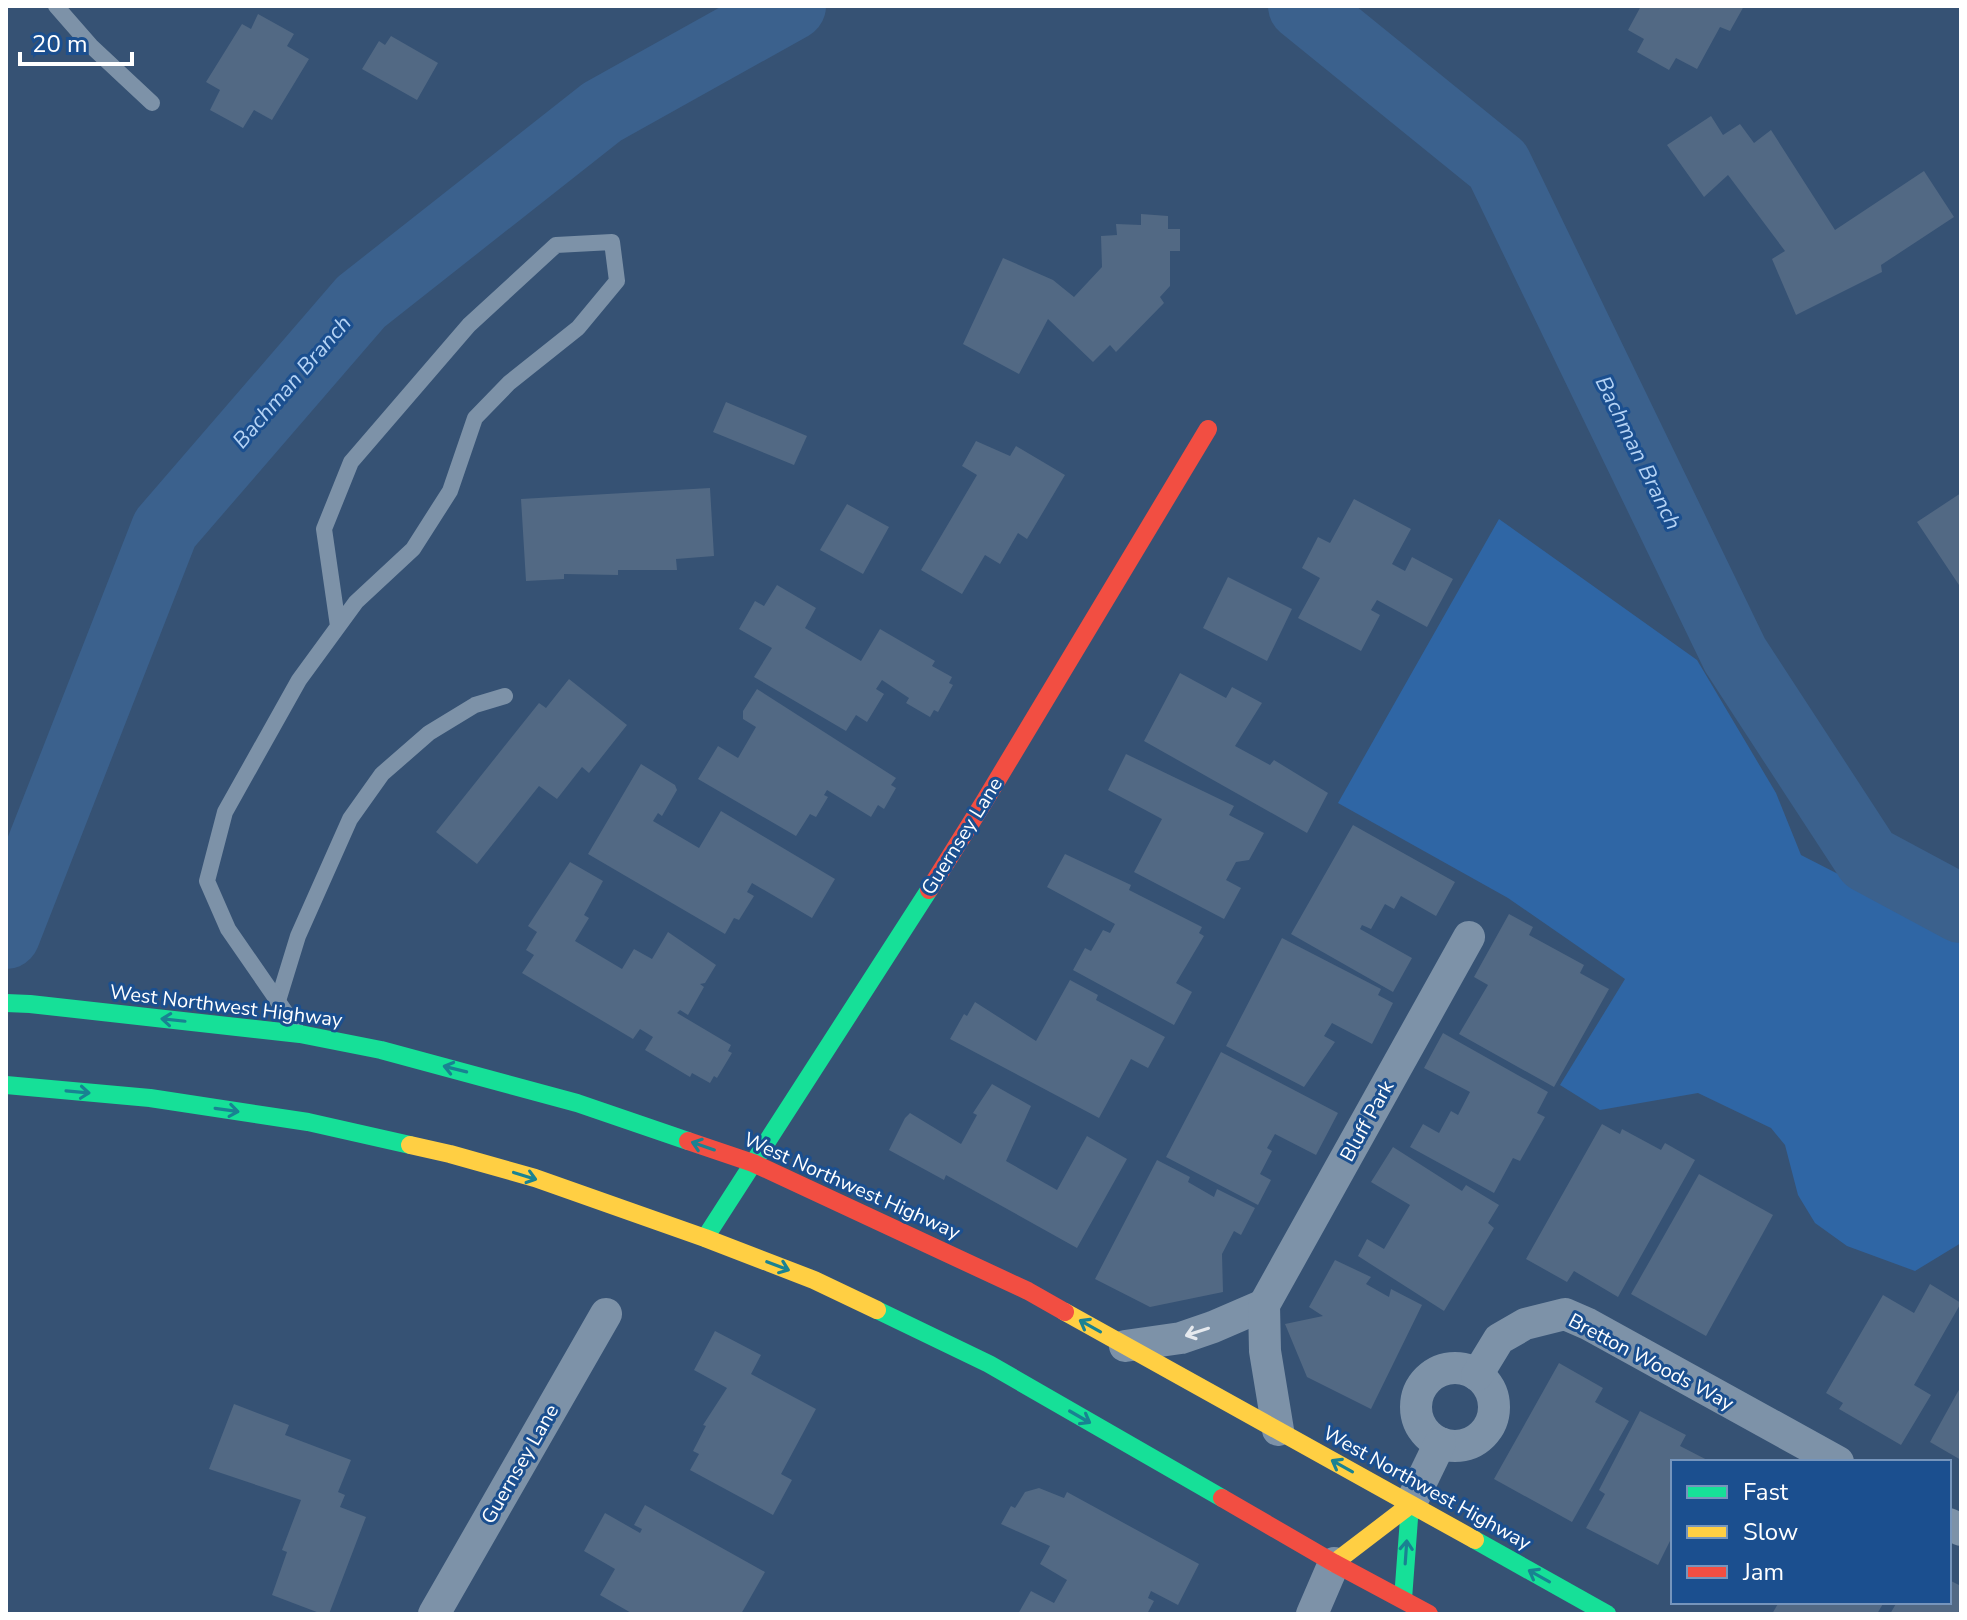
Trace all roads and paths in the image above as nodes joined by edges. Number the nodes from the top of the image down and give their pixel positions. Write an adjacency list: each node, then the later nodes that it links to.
1 (56, 6): 2 (lane)
2 (152, 103)
3 (1208, 429): 11 (main road, Guernsey Lane)
4 (338, 626): 4 (lane); 7 (lane)
5 (505, 696): 7 (lane)
6 (1469, 937): 13 (street, Bluff Park)
7 (278, 1001): 9 (lane)
8 (6, 1003): 9 (main road, West Northwest Highway, one-way to 8)
9 (300, 1034): 11 (main road, West Northwest Highway, one-way to 9)
10 (6, 1085): 12 (main road, one-way to 12)
11 (753, 1163): 12 (main road, Guernsey Lane); 15 (main road, West Northwest Highway, one-way to 11)
12 (705, 1238): 21 (main road, one-way to 21)
13 (1264, 1305): 15 (street, one-way to 15); 17 (street)
14 (606, 1314): 23 (street, Guernsey Lane)
15 (1125, 1346): 17 (main road, West Northwest Highway)
16 (1477, 1375): 18 (street); 18 (street); 19 (street, Bretton Woods Way)
17 (1278, 1430): 20 (main road, West Northwest Highway, one-way to 17)
18 (1440, 1443): 20 (street)
19 (1834, 1460)
20 (1410, 1505): 21 (main road); 22 (main road, one-way to 20); 25 (main road, West Northwest Highway, one-way to 20)
21 (1334, 1563): 22 (main road); 24 (street)
22 (1409, 1609)
23 (434, 1614)
24 (1312, 1614)
25 (1607, 1614)

